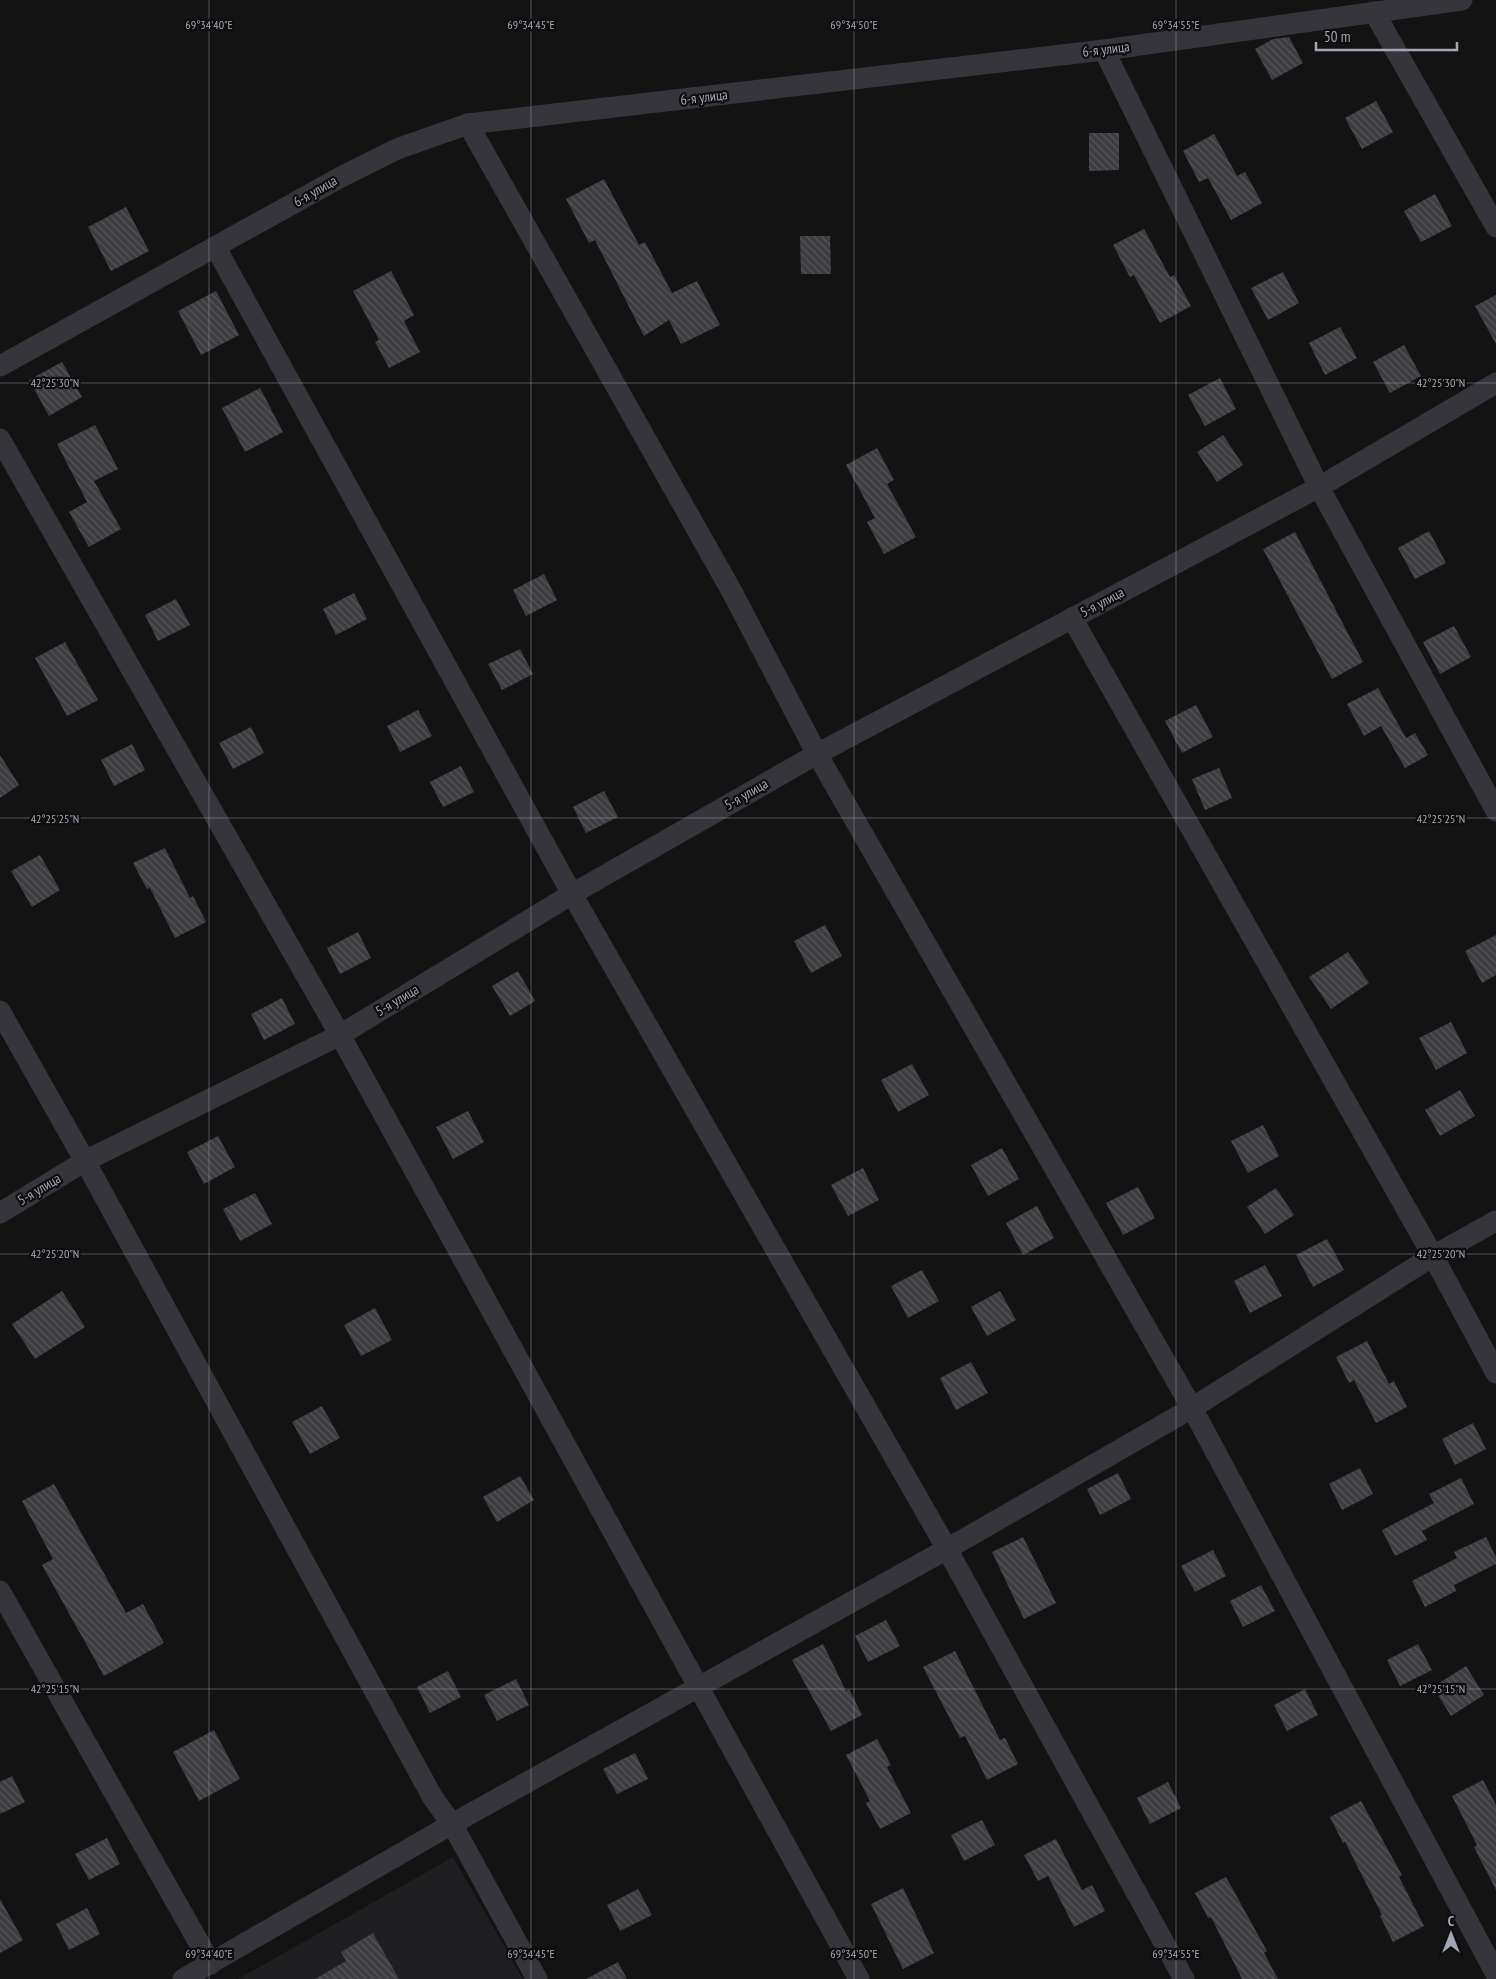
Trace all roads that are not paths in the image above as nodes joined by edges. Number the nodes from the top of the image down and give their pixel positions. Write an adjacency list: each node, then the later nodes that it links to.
1 (1462, 0): 2 (street, 6-я улица)
2 (1374, 12): 3 (street, 6-я улица); 5 (street)
3 (1104, 50): 4 (street, 6-я улица); 10 (street)
4 (468, 124): 6 (street, 6-я улица); 12 (street)
5 (1496, 228)
6 (216, 248): 7 (street, 6-я улица); 14 (street)
7 (0, 366)
8 (1496, 383): 10 (street, 5-я улица)
9 (0, 439): 16 (street)
10 (1319, 487): 11 (street, 5-я улица); 13 (street)
11 (1072, 618): 12 (street, 5-я улица); 20 (street)
12 (817, 754): 14 (street, 5-я улица); 22 (street)
13 (1496, 811)
14 (572, 894): 16 (street, 5-я улица); 23 (street)
15 (0, 1011): 17 (street)
16 (340, 1035): 17 (street, 5-я улица); 25 (street)
17 (85, 1161): 18 (street, 5-я улица); 26 (street)
18 (0, 1213)
19 (1496, 1221): 20 (street)
20 (1433, 1256): 21 (street); 22 (street)
21 (1496, 1373)
22 (1192, 1408): 23 (street); 28 (street)
23 (947, 1549): 25 (street); 32 (street)
24 (0, 1591): 27 (street)
25 (700, 1686): 26 (street); 31 (street)
26 (452, 1824): 27 (street); 30 (street)
27 (211, 1964): 29 (street)
28 (1496, 1974)
29 (183, 1979)
30 (536, 1979)
31 (860, 1979)
32 (1184, 1979)

